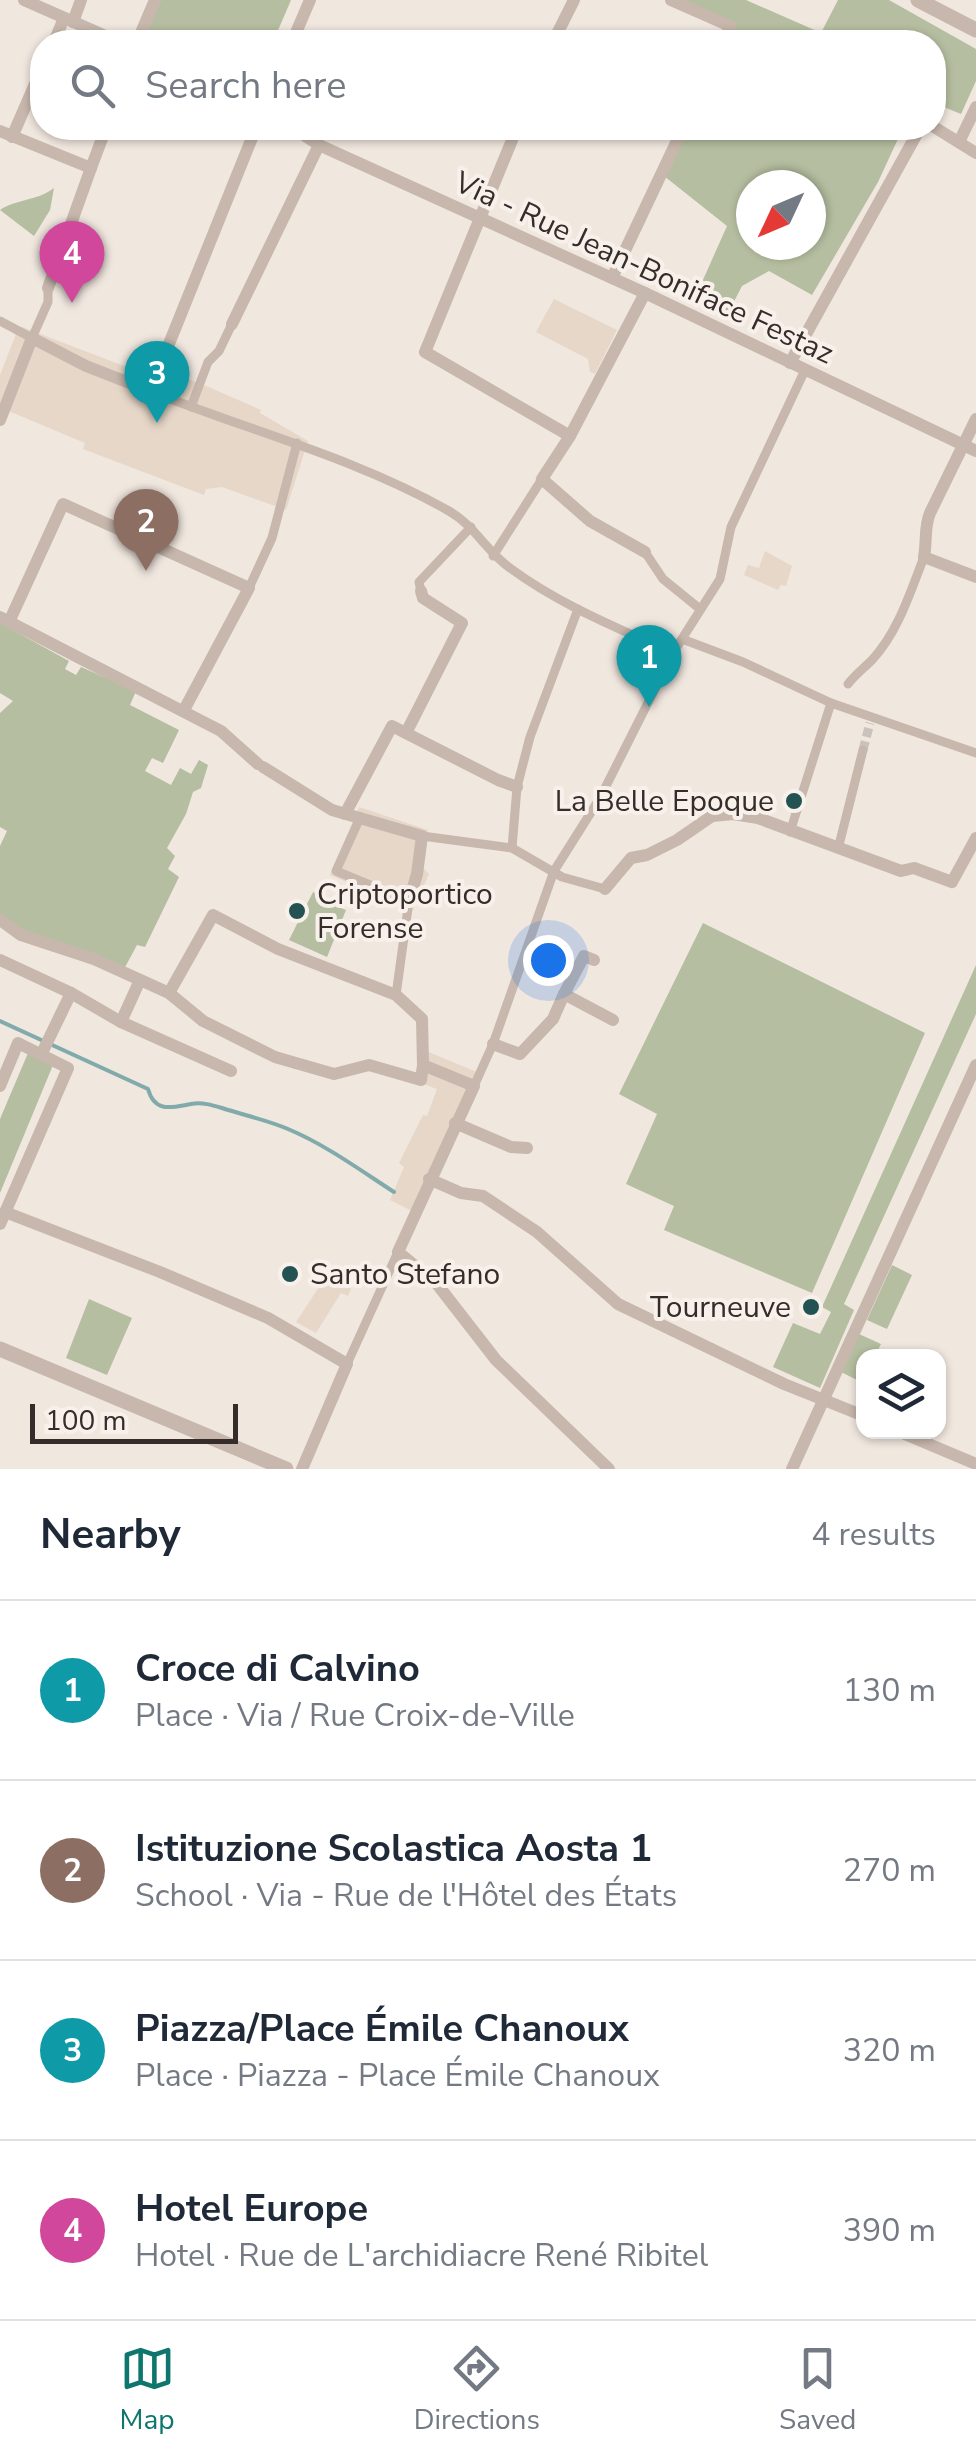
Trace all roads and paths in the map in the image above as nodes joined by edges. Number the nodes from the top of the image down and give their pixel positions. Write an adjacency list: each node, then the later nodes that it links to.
1 (24, 0): 8 (street)
2 (81, 0): 8 (street)
3 (156, 0): 11 (street)
4 (310, 0): 12 (street)
5 (574, 0): 13 (street)
6 (671, 0): 14 (street)
7 (918, 0): 15 (street)
8 (69, 20): 9 (street); 10 (street)
9 (62, 30)
10 (92, 30)
11 (142, 30)
12 (297, 30)
13 (560, 30)
14 (728, 30)
15 (976, 30)
16 (30, 90): 18 (street)
17 (976, 107): 26 (street)
18 (6, 134): 29 (street)
19 (946, 134): 26 (street)
20 (102, 140): 29 (street)
21 (251, 140): 39 (street)
22 (311, 140): 27 (street, Via - Rue Jean-Boniface Festaz)
23 (512, 140): 30 (street)
24 (677, 140): 31 (street)
25 (913, 140): 37 (street)
26 (960, 142): 28 (street)
27 (319, 145): 30 (street, Via - Rue Jean-Boniface Festaz); 35 (street)
28 (976, 153)
29 (91, 168): 32 (street)
30 (479, 218): 31 (street, Via - Rue Jean-Boniface Festaz); 43 (street)
31 (612, 278): 33 (street, Via - Rue Jean-Boniface Festaz)
32 (48, 288): 36 (street)
33 (645, 293): 37 (street, Via - Rue Jean-Boniface Festaz); 43 (street)
34 (0, 320): 36 (street)
35 (232, 324): 40 (street)
36 (32, 338): 39 (street); 42 (street)
37 (790, 363): 38 (street, Via - Rue Jean-Boniface Festaz)
38 (805, 370): 45 (street, Via - Rue Jean-Boniface Festaz); 50 (street)
39 (150, 392): 40 (street)
40 (190, 408): 44 (street)
41 (976, 419): 45 (street)
42 (0, 420)
43 (570, 436): 47 (street)
44 (297, 443): 49 (street); 55 (street)
45 (961, 446): 46 (street, Via - Rue Jean-Boniface Festaz); 53 (street)
46 (976, 451)
47 (542, 478): 51 (street); 52 (street)
48 (719, 519): 50 (street)
49 (471, 527): 52 (street); 56 (street)
50 (731, 527): 57 (street)
51 (645, 552): 57 (street)
52 (493, 556): 58 (street)
53 (924, 557): 54 (street); 62 (street)
54 (976, 577)
55 (249, 588): 59 (street); 63 (street)
56 (420, 590): 64 (street)
57 (700, 609): 60 (street)
58 (578, 610): 61 (street); 67 (street)
59 (5, 620): 63 (street)
60 (682, 639): 61 (street); 62 (street)
61 (673, 654): 74 (street)
62 (835, 704): 66 (street); 69 (street)
63 (184, 710): 68 (street)
64 (406, 733): 67 (street); 68 (street)
65 (863, 750): 73 (street)
66 (976, 753)
67 (518, 786): 72 (street)
68 (352, 817): 70 (street); 76 (street)
69 (790, 832): 73 (street); 75 (street)
70 (422, 836): 72 (street); 76 (street)
71 (976, 838): 73 (street)
72 (512, 848): 74 (street)
73 (838, 849)
74 (554, 871): 75 (street); 87 (street)
75 (605, 889)
76 (409, 901): 84 (street)
77 (0, 920): 80 (street)
78 (0, 960): 82 (street)
79 (594, 960): 83 (street)
80 (140, 980): 81 (street); 86 (street)
81 (169, 992): 84 (street); 89 (street)
82 (71, 994): 86 (street); 88 (street)
83 (564, 994): 85 (street); 87 (street)
84 (396, 995): 89 (street)
85 (613, 1020)
86 (121, 1022): 91 (street)
87 (493, 1044): 93 (street)
88 (46, 1047): 92 (street); 97 (street)
89 (424, 1065): 93 (street)
90 (976, 1065): 101 (street)
91 (231, 1071)
92 (0, 1086)
93 (474, 1086): 94 (street)
94 (455, 1123): 95 (street); 96 (street)
95 (526, 1148)
96 (429, 1179): 98 (street); 101 (street)
97 (2, 1218): 100 (street)
98 (398, 1252): 100 (street); 107 (street)
99 (0, 1349): 105 (street)
100 (347, 1364): 106 (street)
101 (823, 1399): 102 (street); 108 (street)
102 (856, 1413)
103 (917, 1439): 104 (street)
104 (976, 1464)
105 (286, 1469)
106 (302, 1469)
107 (610, 1469)
108 (792, 1469)

